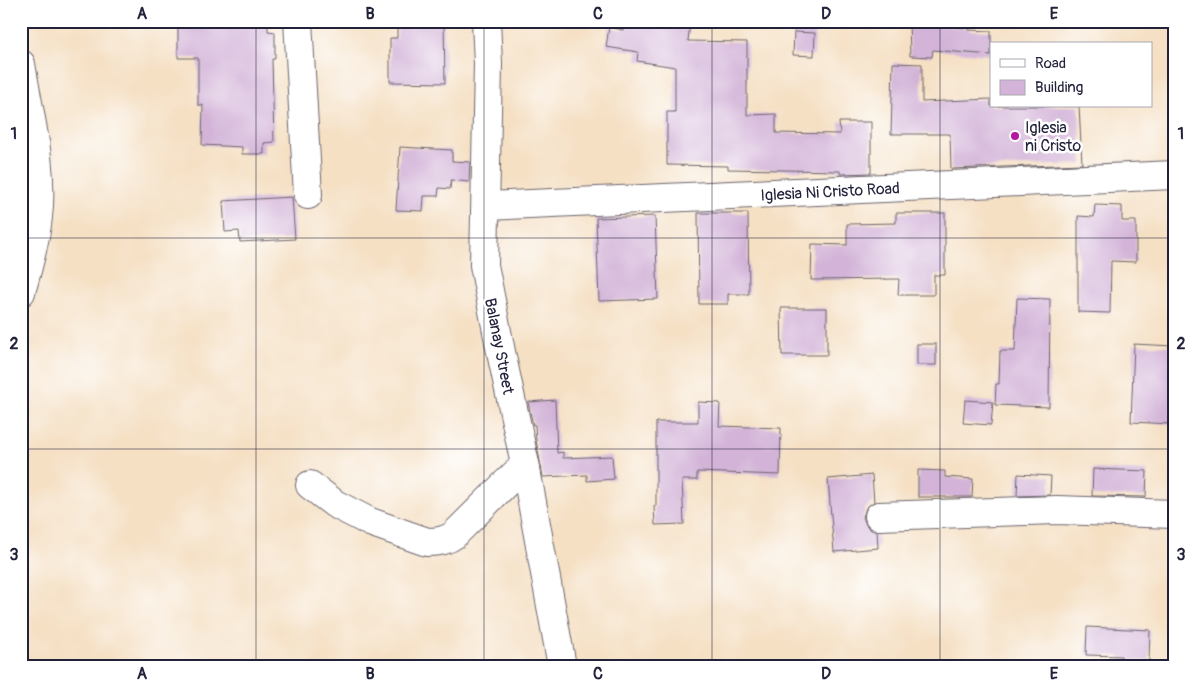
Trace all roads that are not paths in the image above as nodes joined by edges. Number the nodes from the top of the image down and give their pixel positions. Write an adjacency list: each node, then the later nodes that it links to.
1 (298, 21): 6 (street)
2 (486, 21): 7 (street, Balanay Street)
3 (21, 64): 4 (street)
4 (28, 154): 8 (street)
5 (1174, 175): 7 (street, Iglesia Ni Cristo Road)
6 (308, 195)
7 (486, 206): 9 (street, Balanay Street)
8 (21, 292)
9 (525, 464): 10 (street); 13 (street, Balanay Street)
10 (310, 485)
11 (1174, 514): 12 (street)
12 (879, 516)
13 (562, 666)

